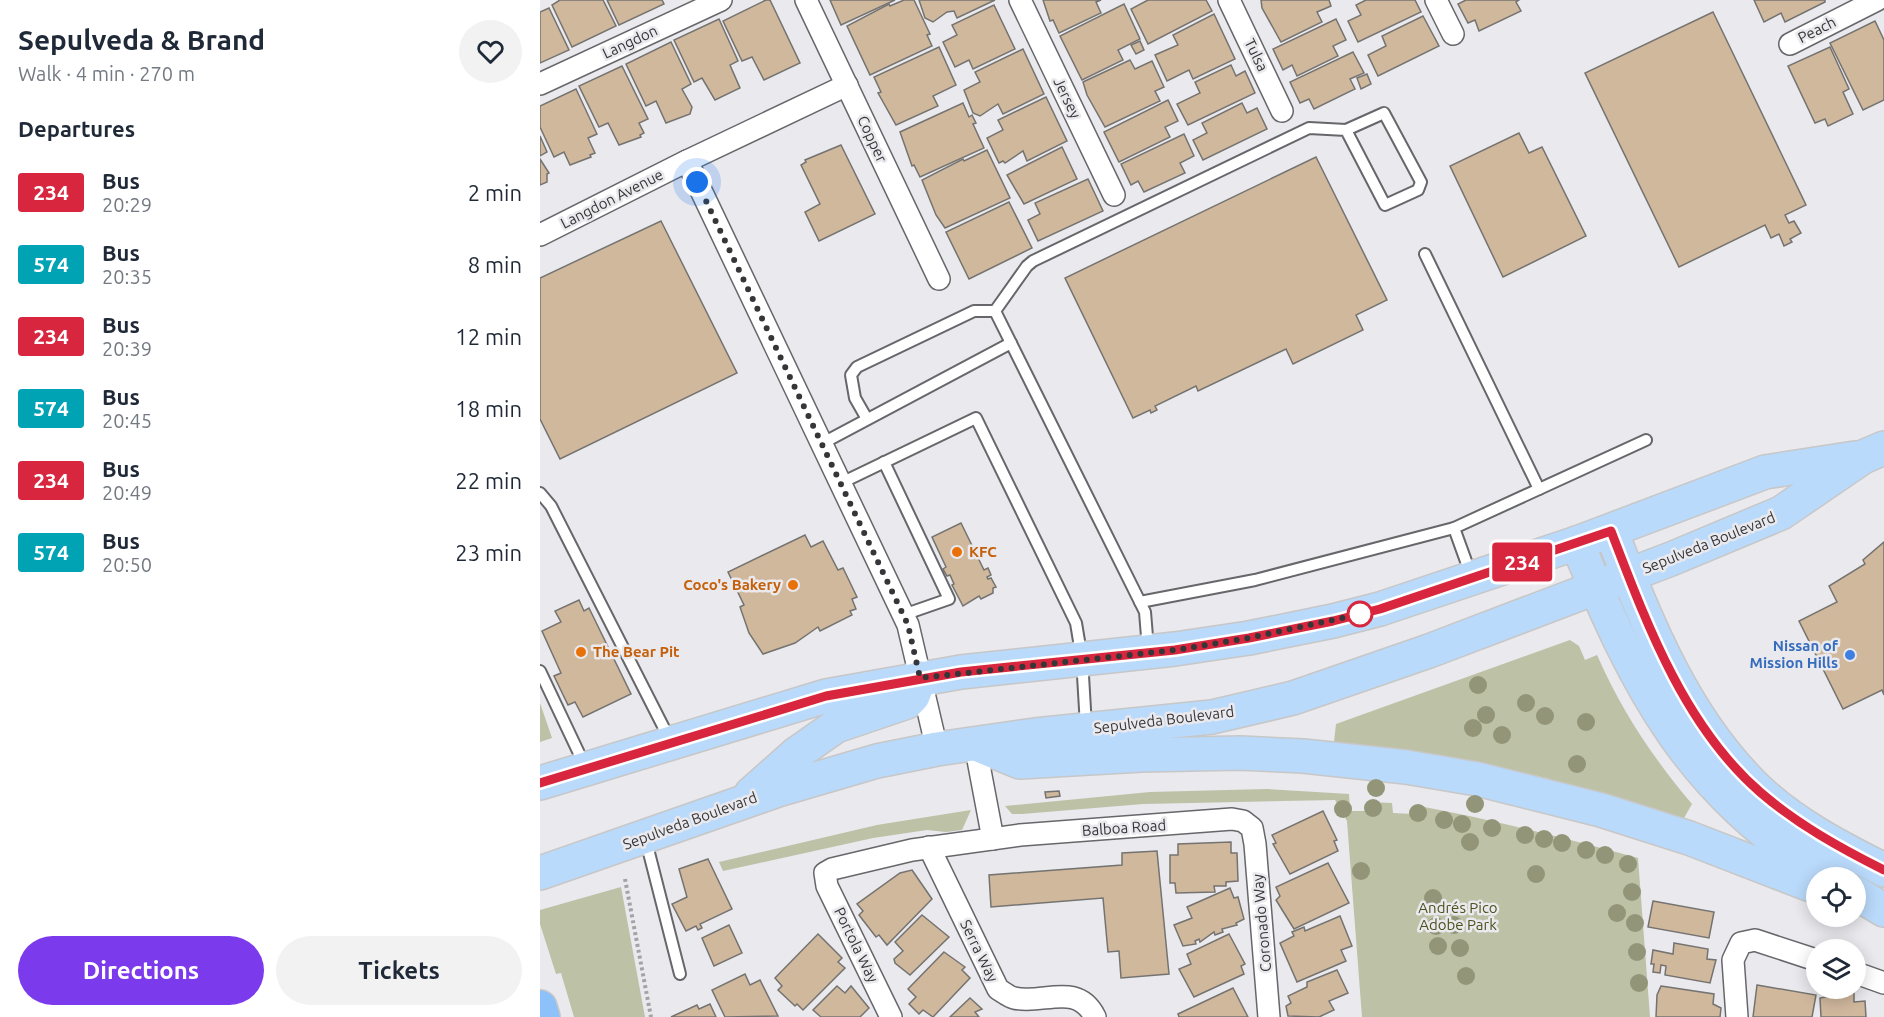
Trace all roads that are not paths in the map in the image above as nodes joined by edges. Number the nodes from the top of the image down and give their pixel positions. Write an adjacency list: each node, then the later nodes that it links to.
1 (721, 0): 10 (street, Langdon)
2 (806, 0): 11 (street, Copper)
3 (1020, 0): 15 (street, Jersey)
4 (1229, 0): 12 (street, Tulsa)
5 (1436, 0): 8 (street)
6 (1877, 0): 7 (street, Peach)
7 (1854, 5): 9 (street, Peach)
8 (1453, 34)
9 (1790, 44)
10 (540, 84)
11 (847, 85): 14 (street, Langdon Avenue); 18 (street, Copper)
12 (1282, 111)
13 (1346, 130): 13 (lane); 19 (lane)
14 (687, 161): 16 (street, Langdon Avenue); 23 (street)
15 (1114, 195)
16 (540, 235)
17 (1425, 254): 27 (lane)
18 (939, 279)
19 (995, 311): 20 (lane); 21 (lane)
20 (1011, 343): 21 (lane); 35 (lane)
21 (867, 419): 23 (lane)
22 (1646, 440): 27 (lane)
23 (821, 444): 26 (street)
24 (1873, 452): 30 (main road, Sepulveda Boulevard); 32 (main road, Sepulveda Boulevard)
25 (884, 462): 26 (lane); 36 (lane); 38 (lane)
26 (839, 484): 36 (street)
27 (1539, 489): 29 (lane)
28 (540, 493): 42 (lane)
29 (1454, 528): 33 (lane); 35 (lane)
30 (1611, 531): 31 (main road, Sepulveda Boulevard); 32 (main road)
31 (1577, 543): 33 (main road, Sepulveda Boulevard); 34 (main road)
32 (1628, 576): 34 (main road, Sepulveda Boulevard); 53 (main road)
33 (1473, 579): 37 (main road, Sepulveda Boulevard)
34 (1596, 588): 41 (main road, Sepulveda Boulevard); 52 (main road)
35 (1140, 602): 37 (lane)
36 (903, 615): 40 (street)
37 (1148, 652): 38 (main road, Sepulveda Boulevard)
38 (1082, 659): 40 (main road, Sepulveda Boulevard); 41 (lane)
39 (540, 671): 45 (lane)
40 (920, 678): 42 (main road, Sepulveda Boulevard); 44 (street); 47 (main road)
41 (1087, 729): 43 (main road, Sepulveda Boulevard)
42 (672, 743): 45 (main road, Sepulveda Boulevard)
43 (975, 744): 44 (main road, Sepulveda Boulevard); 50 (street); 56 (main road)
44 (937, 749): 47 (main road, Sepulveda Boulevard)
45 (586, 769): 46 (main road, Sepulveda Boulevard)
46 (540, 783)
47 (741, 803): 49 (main road, Sepulveda Boulevard)
48 (1252, 828): 50 (street, Balboa Road); 68 (street, Coronado Way)
49 (646, 837): 54 (main road, Sepulveda Boulevard); 61 (lane)
50 (993, 839): 51 (street, Balboa Road)
51 (928, 847): 55 (street, Balboa Road); 67 (street, Serra Way)
52 (1814, 867)
53 (1884, 870)
54 (540, 873)
55 (825, 873): 66 (street, Portola Way)
56 (1806, 883)
57 (1866, 899): 59 (main road)
58 (1866, 905): 59 (main road)
59 (1884, 911)
60 (1806, 957): 69 (street)
61 (680, 975)
62 (1866, 977): 63 (street)
63 (1884, 983)
64 (540, 1006): 65 (highway)
65 (543, 1017)
66 (891, 1017)
67 (1095, 1017)
68 (1269, 1017)
69 (1737, 1017)

